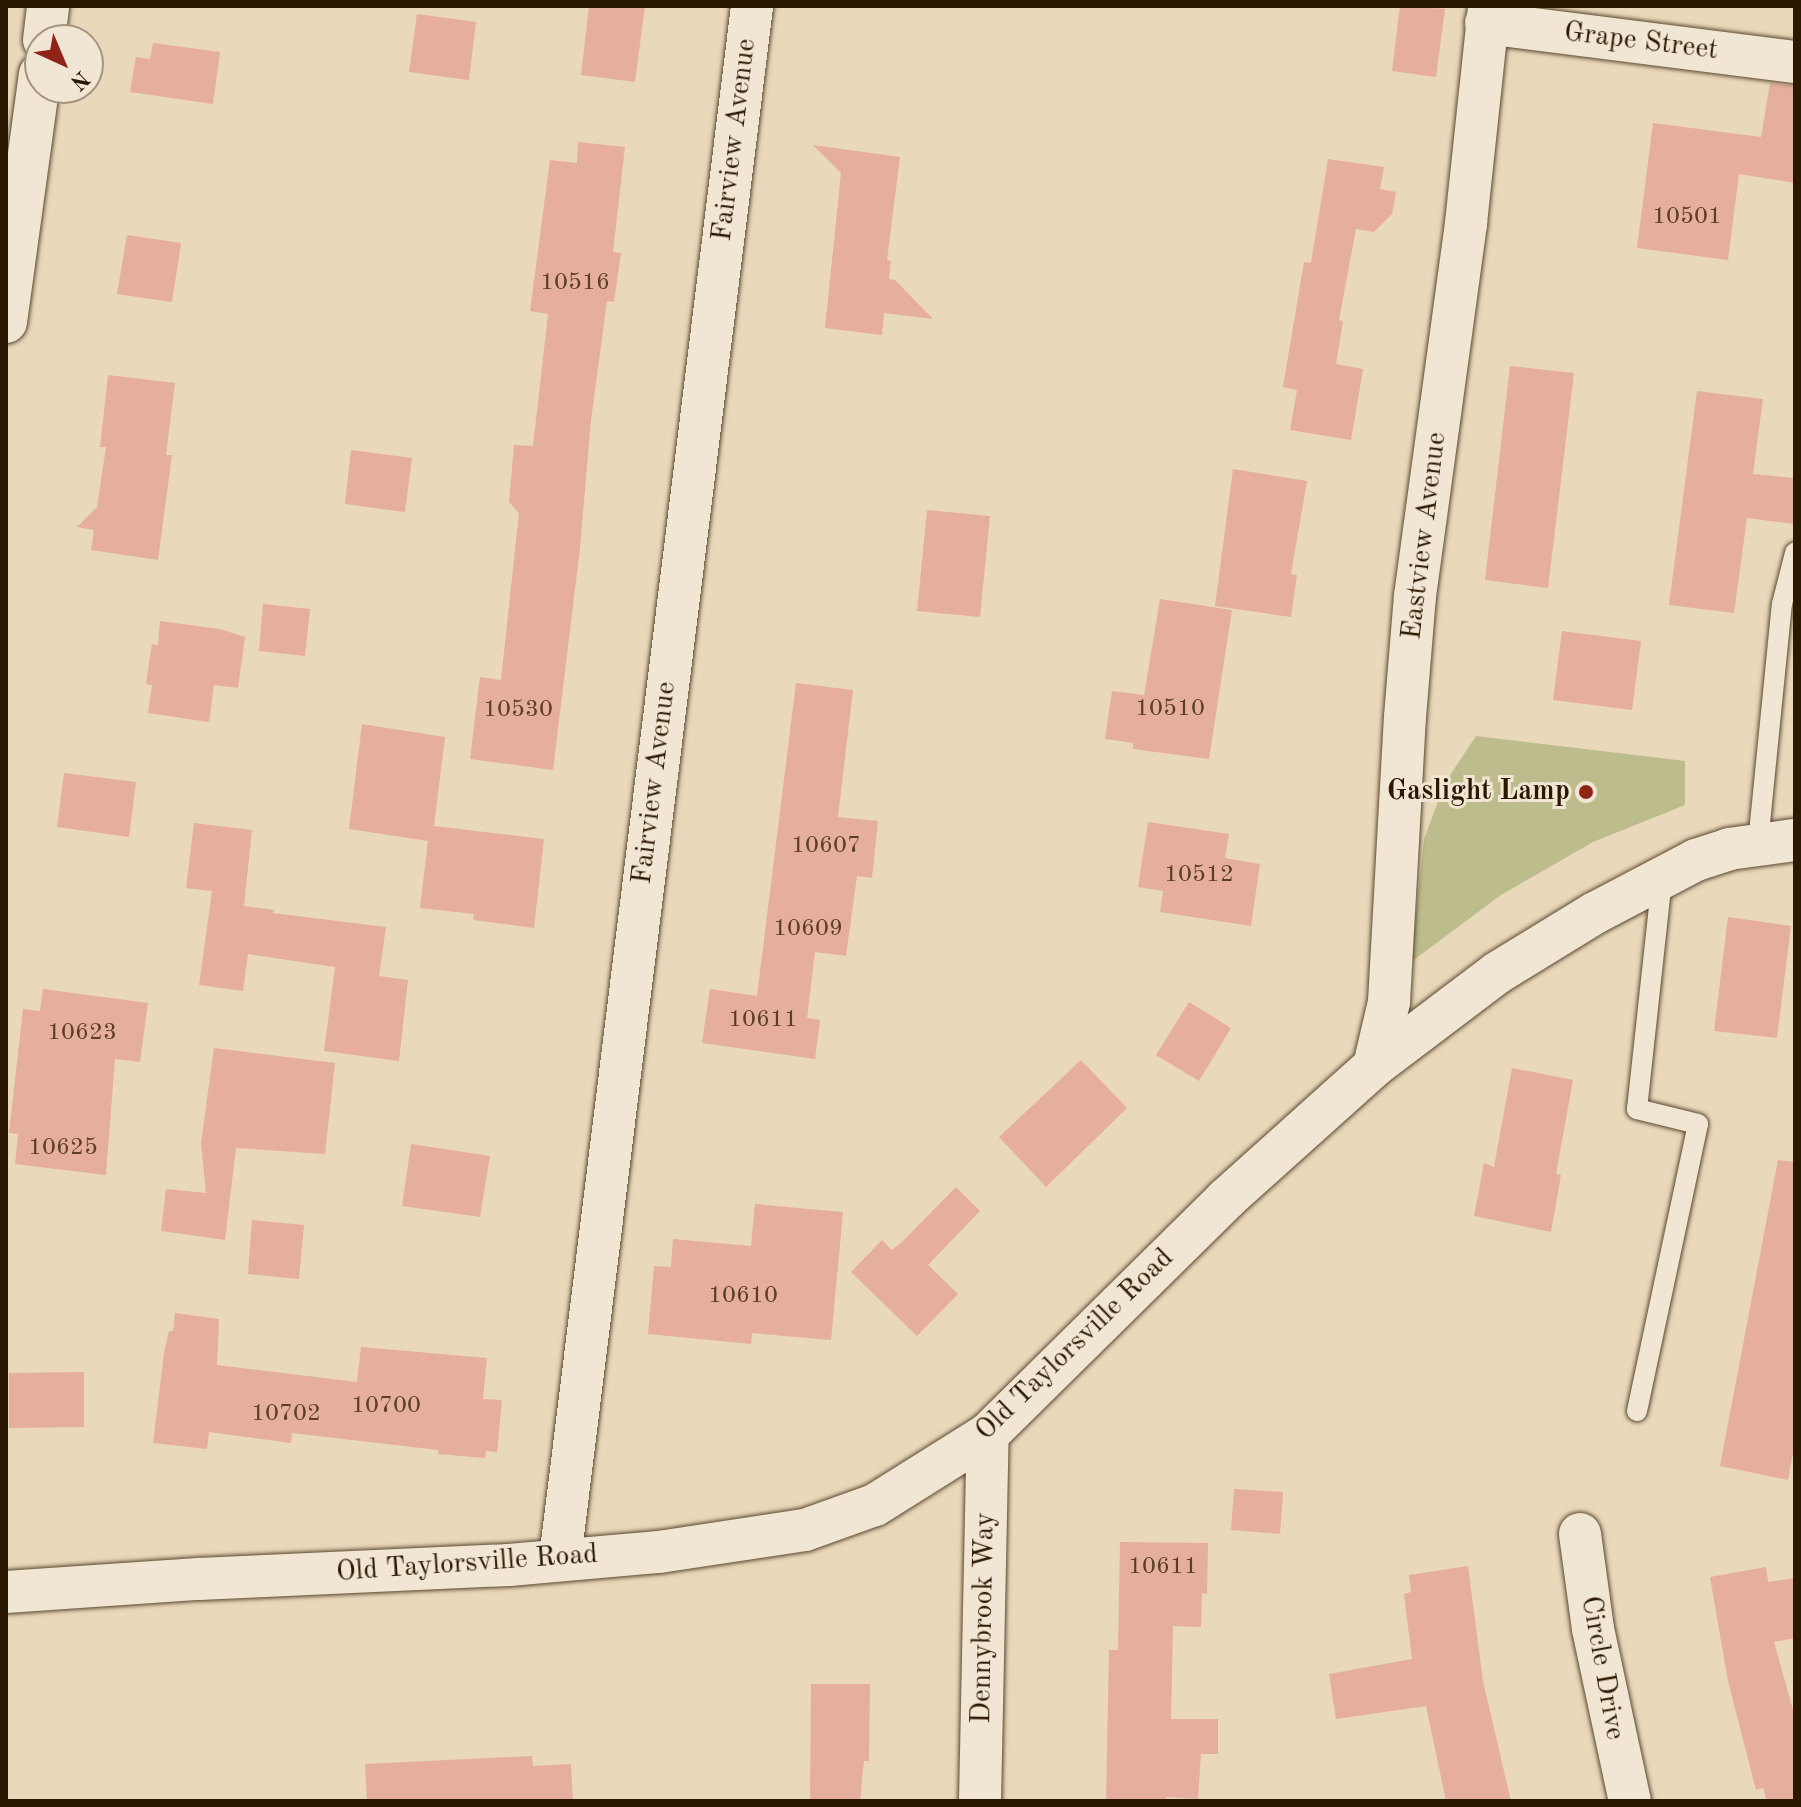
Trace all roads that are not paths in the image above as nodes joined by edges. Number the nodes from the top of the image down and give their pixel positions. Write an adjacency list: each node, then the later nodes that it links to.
1 (752, 6): 13 (street, Fairview Avenue)
2 (1488, 14): 3 (street, Grape Street); 9 (street, Eastview Avenue)
3 (1795, 62)
4 (36, 104): 5 (street)
5 (6, 322)
6 (1795, 553): 7 (lane)
7 (1776, 842): 8 (street, Old Taylorsville Road)
8 (1662, 878): 9 (street, Old Taylorsville Road); 10 (lane)
9 (1374, 1066): 11 (street, Old Taylorsville Road)
10 (1637, 1411)
11 (988, 1434): 13 (street, Old Taylorsville Road); 15 (street, Dennybrook Way)
12 (1580, 1534): 16 (street, Circle Drive)
13 (560, 1559): 14 (street, Old Taylorsville Road)
14 (6, 1592)
15 (980, 1801)
16 (1630, 1801)

